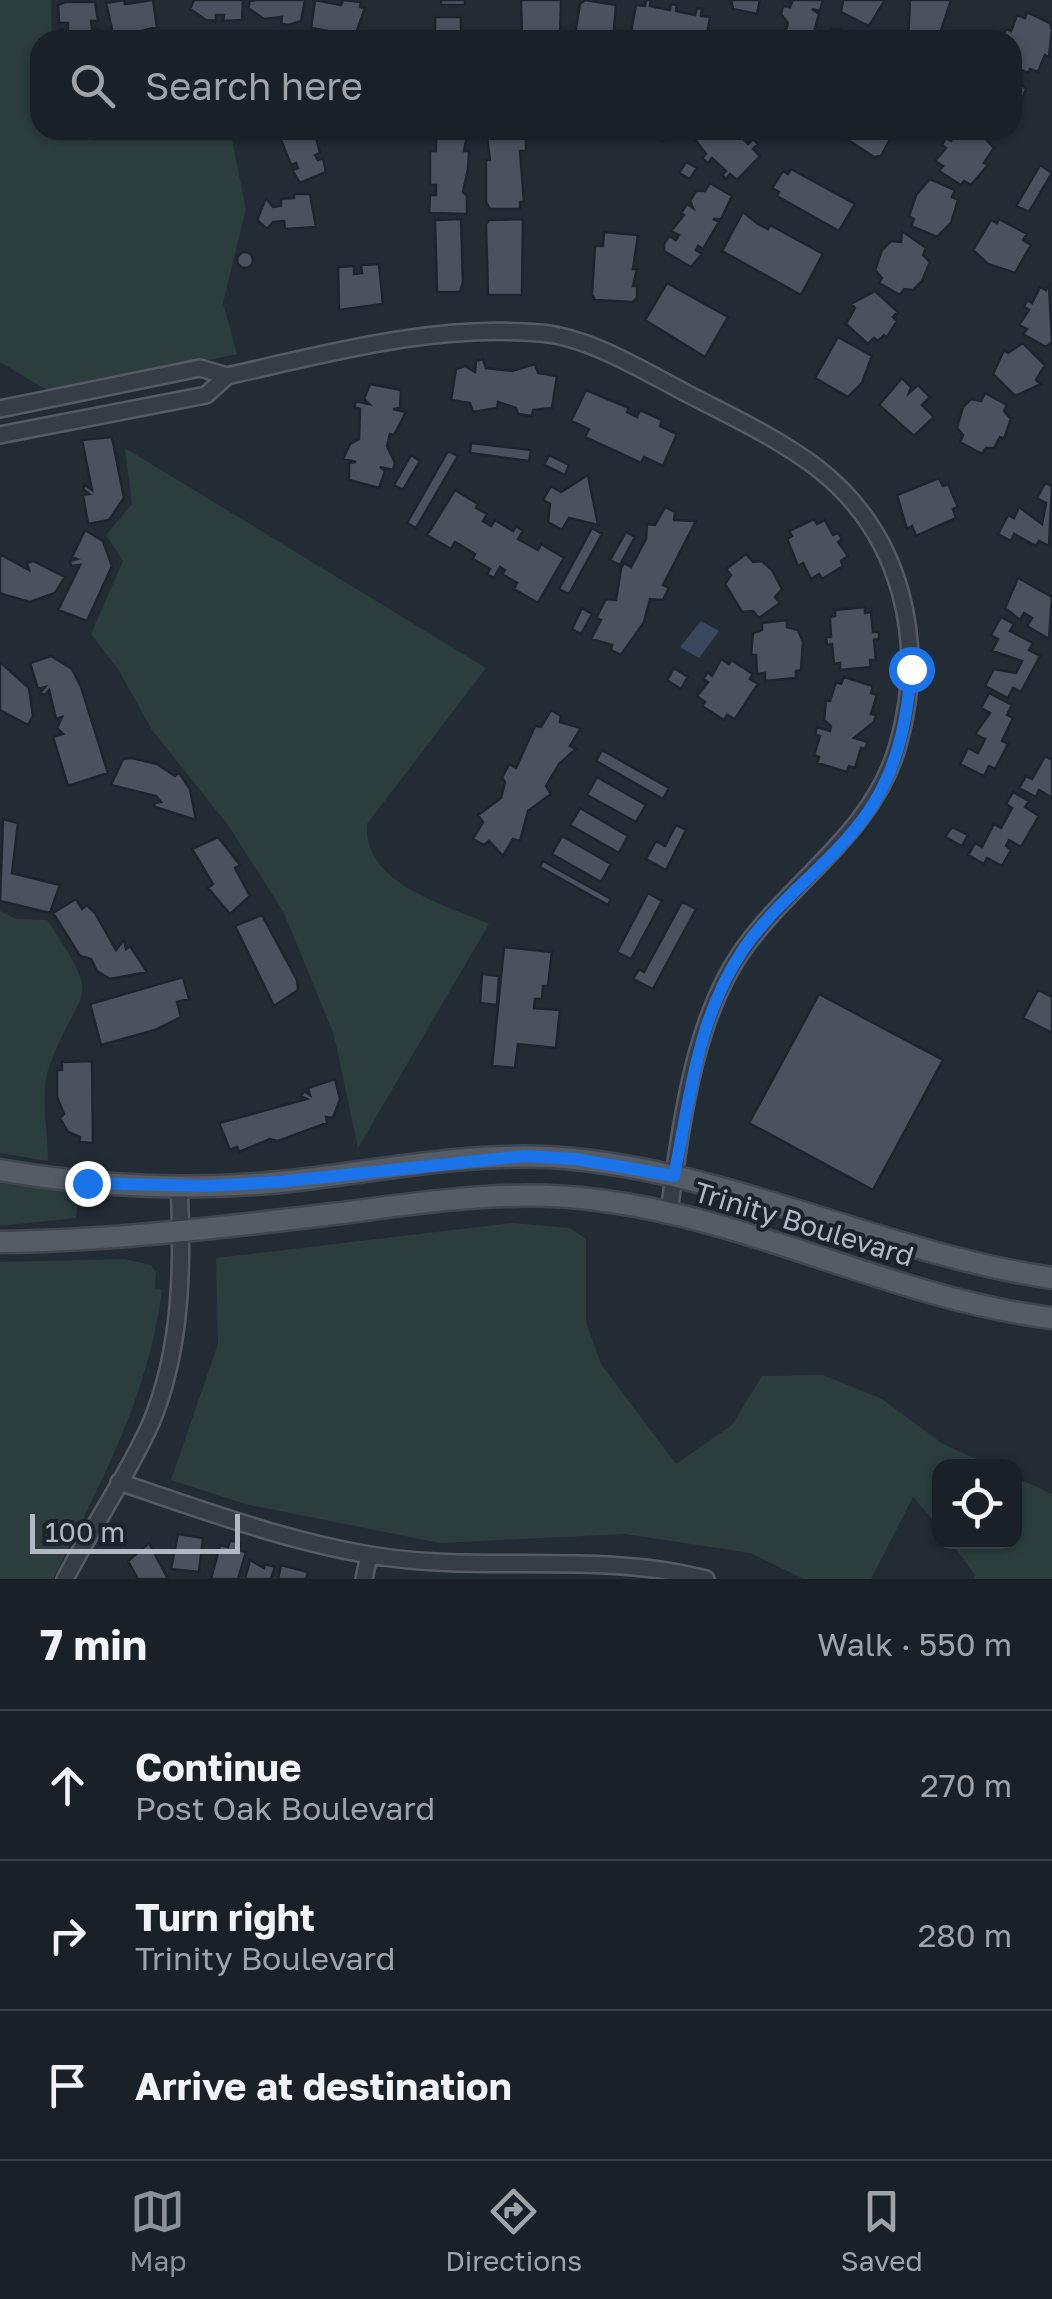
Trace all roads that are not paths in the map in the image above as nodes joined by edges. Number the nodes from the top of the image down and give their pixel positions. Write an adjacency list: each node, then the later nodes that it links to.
1 (227, 376): 2 (street); 3 (street); 5 (street)
2 (0, 409)
3 (0, 435)
4 (0, 1170): 6 (main road, Trinity Boulevard)
5 (674, 1176): 6 (main road, Trinity Boulevard); 7 (street); 10 (main road, Trinity Boulevard)
6 (179, 1186): 8 (street)
7 (669, 1212): 8 (main road, Trinity Boulevard); 11 (main road, Trinity Boulevard)
8 (181, 1228): 9 (main road, Trinity Boulevard); 12 (street)
9 (0, 1242)
10 (1052, 1278)
11 (1052, 1318)
12 (119, 1482): 13 (street); 14 (street)
13 (369, 1555): 15 (street); 16 (street)
14 (64, 1579)
15 (364, 1579)
16 (706, 1579)

